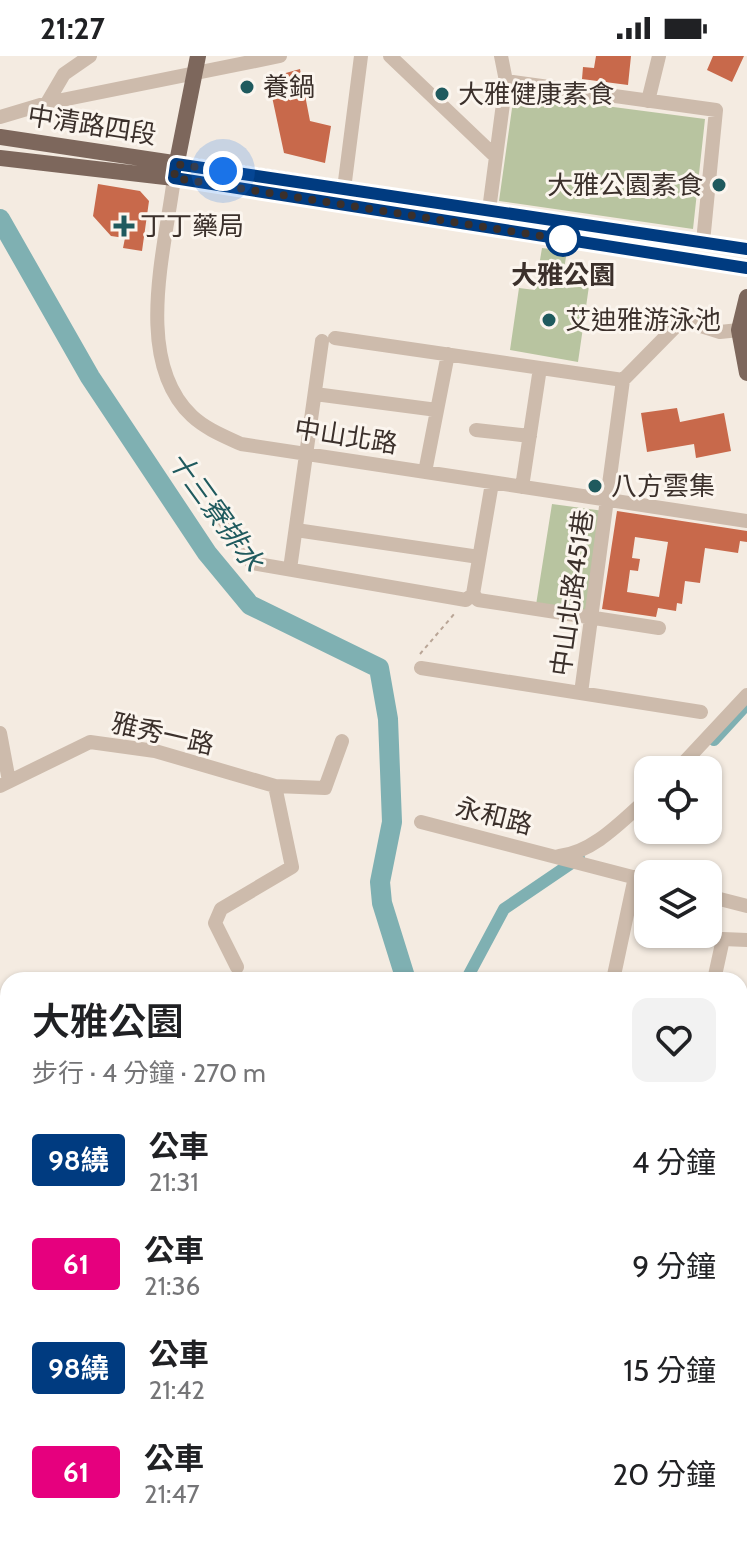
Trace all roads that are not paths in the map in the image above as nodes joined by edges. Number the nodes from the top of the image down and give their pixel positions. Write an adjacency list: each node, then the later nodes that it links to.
1 (90, 56): 11 (street)
2 (198, 56): 8 (main road)
3 (280, 56): 8 (street)
4 (361, 56): 17 (street)
5 (390, 56): 14 (street)
6 (501, 56): 9 (street)
7 (659, 56): 10 (street)
8 (194, 74): 11 (street); 16 (main road)
9 (506, 81): 10 (street); 14 (street)
10 (648, 101): 19 (street)
11 (47, 103): 12 (street)
12 (0, 117)
13 (0, 137): 16 (main road, 中清路四段)
14 (496, 157): 18 (street)
15 (0, 158): 16 (main road, 中清路四段)
16 (175, 171): 17 (main road); 21 (main road); 32 (street, 中山北路)
17 (344, 189): 18 (main road)
18 (489, 210): 19 (main road)
19 (703, 242): 20 (main road)
20 (747, 249)
21 (747, 268)
22 (747, 297): 23 (main road)
23 (739, 330): 26 (main road); 27 (street)
24 (448, 354): 25 (street); 28 (street); 29 (street)
25 (540, 368): 27 (street); 31 (street)
26 (747, 373)
27 (623, 380): 36 (street, 中山北路451巷)
28 (315, 394): 29 (street); 32 (street)
29 (437, 410): 33 (street)
30 (476, 430): 31 (street)
31 (530, 436): 35 (street)
32 (308, 454): 33 (street, 中山北路); 39 (street)
33 (425, 472): 34 (street, 中山北路)
34 (492, 483): 35 (street, 中山北路); 40 (street)
35 (522, 487): 36 (street, 中山北路)
36 (610, 500): 38 (street, 中山北路); 43 (street, 中山北路451巷)
37 (223, 519): 41 (street)
38 (747, 521)
39 (296, 530): 40 (street); 41 (street)
40 (479, 557): 42 (street)
41 (290, 569): 42 (street)
42 (470, 597): 43 (street)
43 (591, 618): 44 (street); 46 (street, 中山北路451巷)
44 (659, 628)
45 (421, 668): 46 (street, 中山北路451巷)
46 (581, 693): 48 (street, 中山北路451巷)
47 (747, 695): 51 (street)
48 (701, 712)
49 (0, 733): 52 (street)
50 (342, 741): 53 (street, 雅秀一路)
51 (690, 756)
52 (5, 783): 53 (street, 雅秀一路)
53 (275, 786): 62 (street)
54 (634, 810): 56 (street, 永和路)
55 (421, 822): 56 (street, 永和路)
56 (568, 860): 57 (street, 永和路)
57 (634, 877)
58 (722, 900): 59 (street)
59 (747, 906)
60 (634, 907): 63 (street, 永和路)
61 (747, 940): 64 (street)
62 (237, 967)
63 (615, 972)
64 (716, 972)

